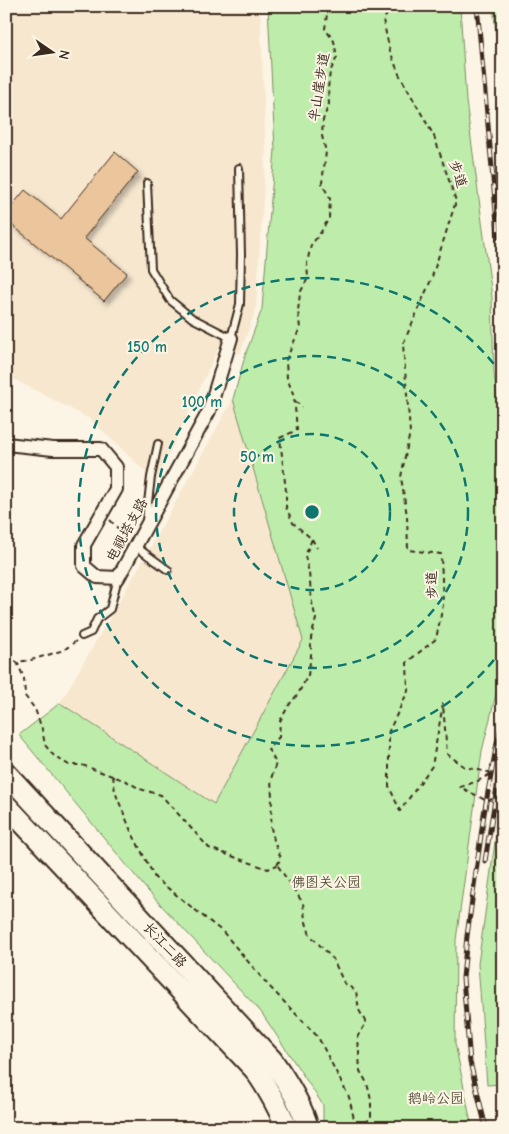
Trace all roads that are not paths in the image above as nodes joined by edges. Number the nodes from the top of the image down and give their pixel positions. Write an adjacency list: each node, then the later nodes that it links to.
1 (239, 168): 3 (lane)
2 (147, 183): 3 (lane)
3 (231, 338): 6 (street, 电视塔支路)
4 (6, 444): 9 (street, 电视塔支路)
5 (158, 444): 6 (lane)
6 (145, 528): 7 (street, 电视塔支路)
7 (135, 546): 8 (lane); 9 (street, 电视塔支路)
8 (168, 570)
9 (118, 578): 10 (lane)
10 (82, 636)
11 (6, 773): 14 (main road, 长江二路)
12 (6, 805): 13 (main road, 长江二路)
13 (287, 1128)
14 (308, 1128)

